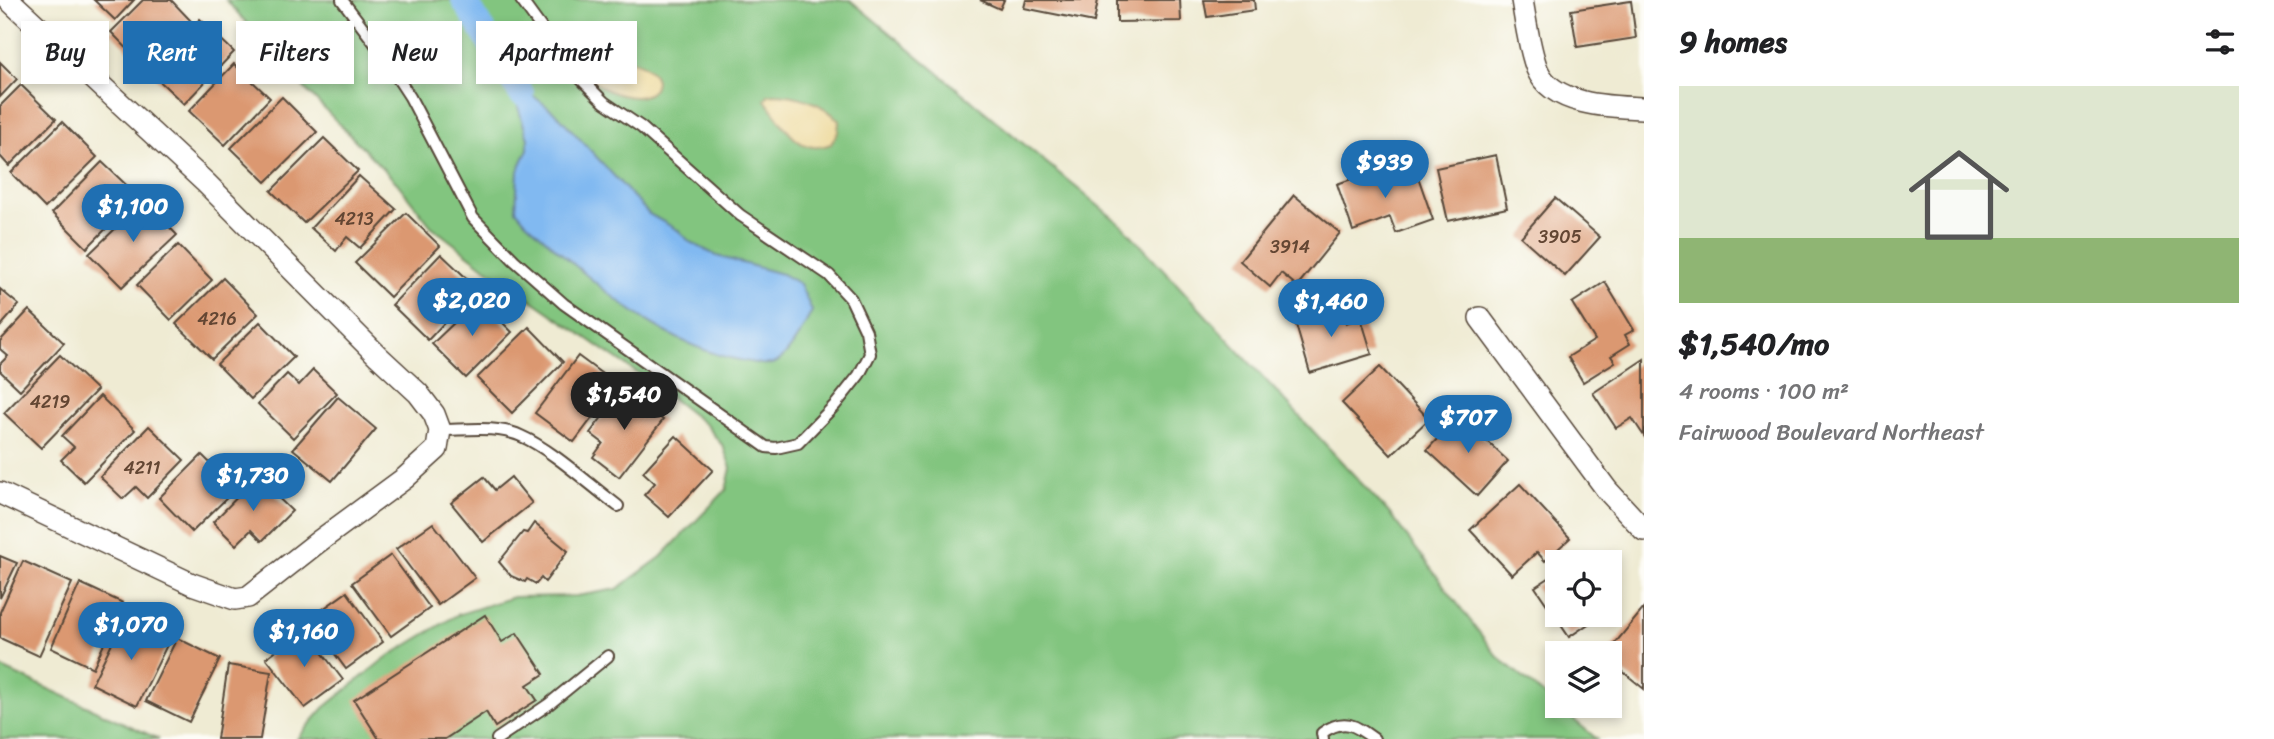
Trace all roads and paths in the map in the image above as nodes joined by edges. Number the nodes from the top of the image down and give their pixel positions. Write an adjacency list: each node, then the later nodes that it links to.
1 (9, 0): 7 (street)
2 (342, 0): 3 (lane)
3 (521, 0)
4 (1522, 0): 5 (street)
5 (1644, 108)
6 (1480, 318): 10 (street)
7 (440, 430): 8 (street); 9 (lane)
8 (0, 493)
9 (618, 506)
10 (1644, 530)
11 (608, 656): 12 (lane)
12 (497, 739)
13 (1323, 739): 14 (lane)
14 (1374, 739)

